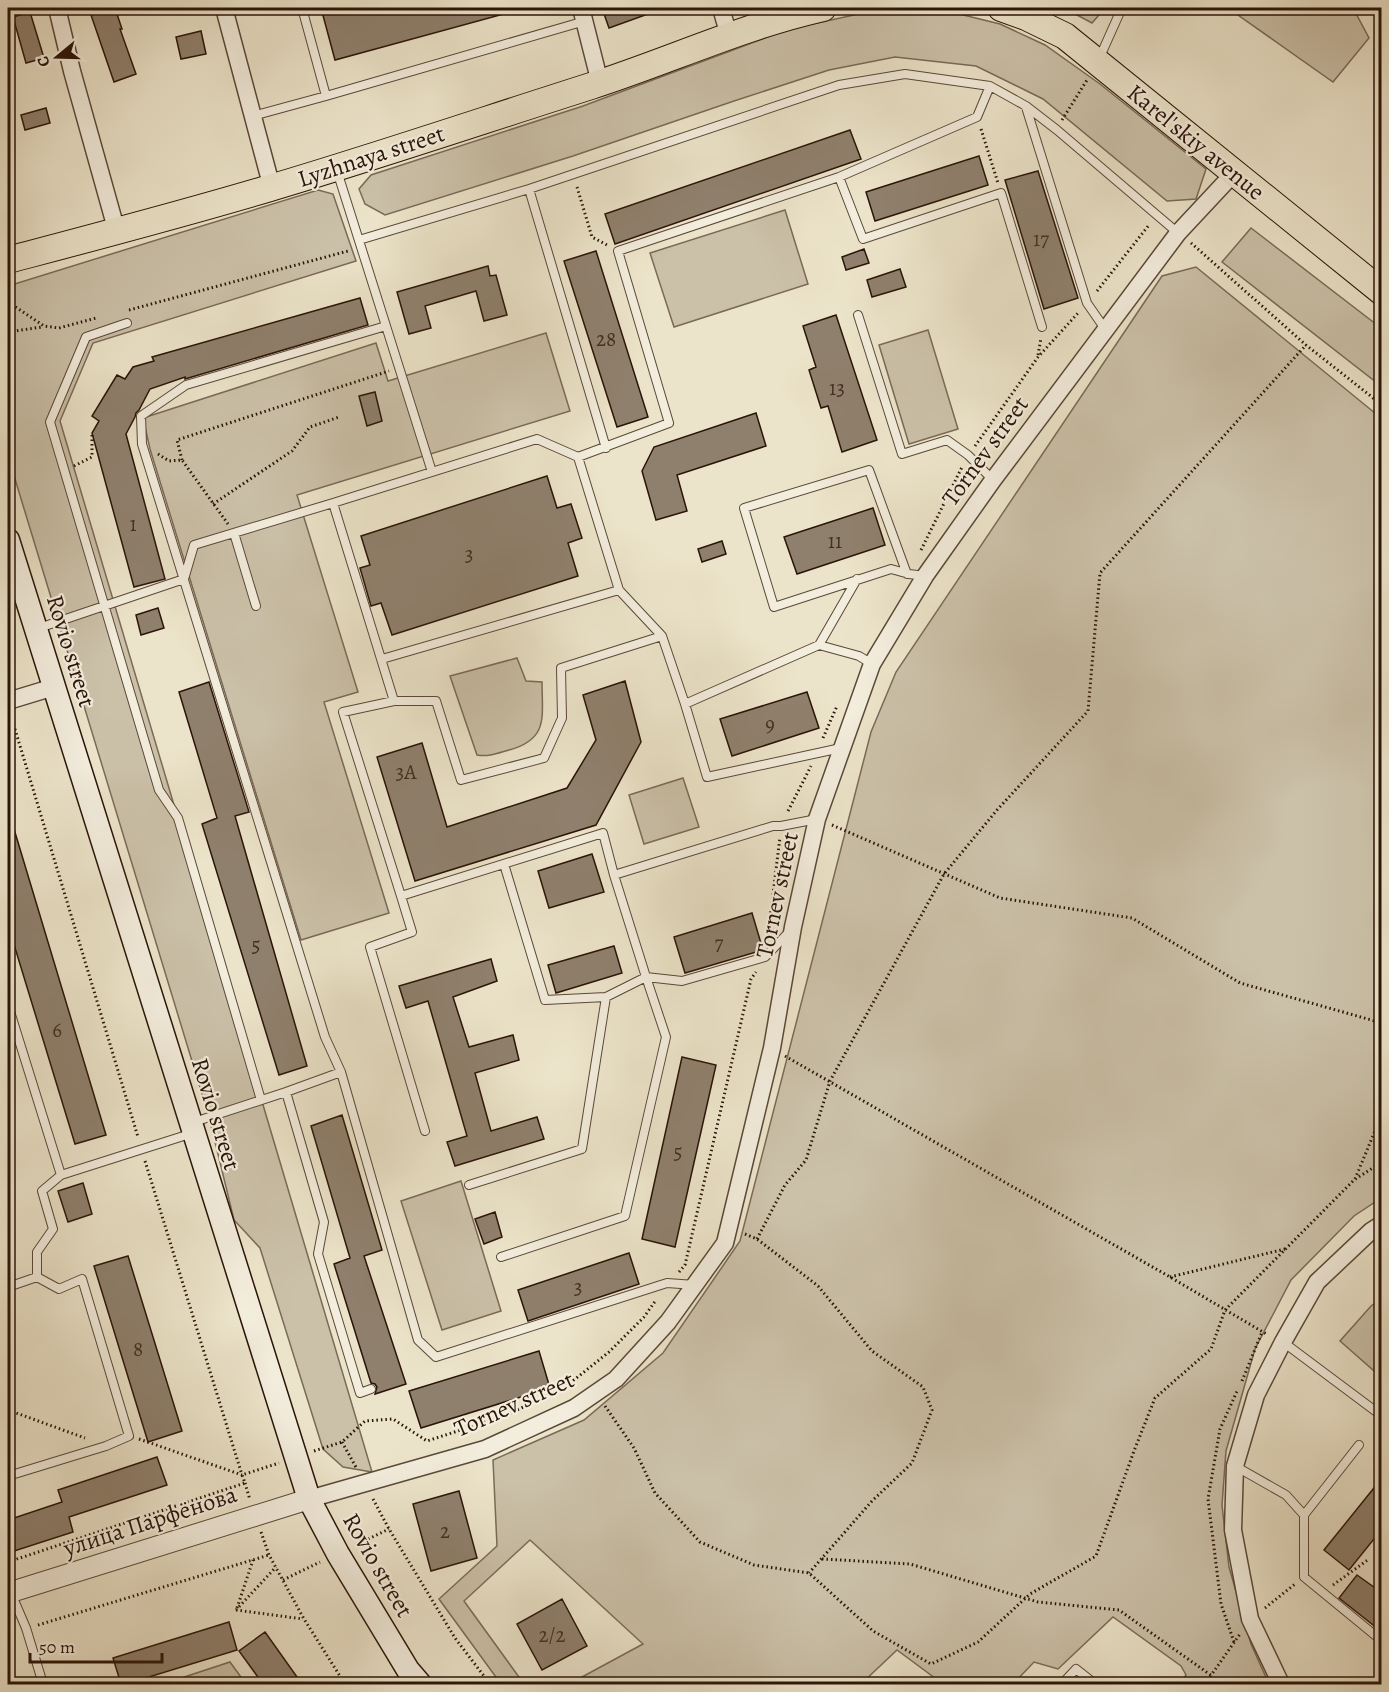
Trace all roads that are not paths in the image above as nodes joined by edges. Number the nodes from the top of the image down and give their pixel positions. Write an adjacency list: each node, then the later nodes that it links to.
1 (57, 8): 21 (street)
2 (224, 8): 15 (street)
3 (302, 8): 13 (lane)
4 (721, 8): 9 (street)
5 (823, 8): 9 (main road)
6 (1001, 8): 10 (main road, Karel'skiy avenue)
7 (1124, 8): 10 (lane)
8 (583, 14): 11 (street); 13 (lane)
9 (729, 36): 11 (main road, Lyzhnaya street)
10 (1098, 63): 17 (main road, Karel'skiy avenue)
11 (600, 83): 16 (main road, Lyzhnaya street)
12 (990, 86): 14 (lane); 18 (lane); 20 (lane)
13 (326, 96): 15 (lane)
14 (1026, 106): 22 (lane); 30 (lane)
15 (254, 116): 19 (street)
16 (336, 167): 19 (main road, Lyzhnaya street); 23 (lane)
17 (1234, 173): 22 (street, Tornev street); 25 (main road, Karel'skiy avenue)
18 (839, 177): 29 (lane); 31 (lane)
19 (272, 188): 21 (main road, Lyzhnaya street)
20 (530, 189): 23 (lane); 31 (lane)
21 (117, 232): 24 (main road, Lyzhnaya street)
22 (1178, 233): 30 (street, Tornev street)
23 (360, 244): 28 (lane)
24 (8, 260)
25 (1382, 292)
26 (858, 315): 34 (lane)
27 (127, 323): 43 (lane)
28 (386, 326): 33 (lane); 40 (lane)
29 (1042, 327)
30 (1105, 329): 34 (street, Tornev street)
31 (606, 448): 32 (lane)
32 (578, 458): 33 (lane); 42 (lane)
33 (432, 472): 35 (lane)
34 (993, 480): 39 (street, Tornev street)
35 (333, 503): 36 (lane); 48 (lane)
36 (234, 533): 40 (lane); 44 (lane)
37 (8, 540): 45 (main road, Rovio street)
38 (908, 573): 39 (lane); 41 (lane); 41 (lane)
39 (925, 576): 49 (street, Tornev street)
40 (184, 579): 43 (lane); 63 (lane)
41 (857, 579): 47 (lane)
42 (619, 590): 46 (lane); 48 (lane)
43 (105, 606): 45 (lane); 65 (lane)
44 (256, 606)
45 (36, 629): 50 (main road, Rovio street)
46 (662, 636): 51 (lane); 52 (lane)
47 (819, 645): 49 (lane); 52 (lane)
48 (382, 659): 51 (lane)
49 (872, 664): 54 (street, Tornev street)
50 (54, 687): 53 (street); 66 (main road, Rovio street)
51 (394, 701): 58 (lane)
52 (685, 704): 54 (lane)
53 (9, 708)
54 (841, 748): 55 (street, Tornev street)
55 (817, 819): 57 (lane); 59 (street, Tornev street)
56 (504, 864): 57 (lane); 58 (lane); 61 (lane)
57 (614, 875): 60 (lane)
58 (401, 896): 67 (lane)
59 (793, 927): 60 (lane); 73 (street, Tornev street)
60 (646, 977): 61 (lane); 71 (lane)
61 (606, 996): 69 (lane)
62 (8, 1005): 68 (lane)
63 (341, 1072): 64 (lane); 73 (lane)
64 (286, 1092): 65 (lane); 76 (lane)
65 (261, 1100): 66 (lane)
66 (192, 1128): 68 (lane); 81 (main road, Rovio street)
67 (425, 1131)
68 (61, 1175): 72 (lane)
69 (469, 1185)
70 (1382, 1224): 75 (street)
71 (501, 1257)
72 (37, 1277): 74 (lane); 80 (lane)
73 (695, 1285): 81 (street, Tornev street)
74 (8, 1287)
75 (1283, 1342): 77 (lane); 79 (street)
76 (372, 1389)
77 (1382, 1416)
78 (1359, 1445): 82 (lane)
79 (1235, 1466): 82 (lane); 89 (street)
80 (8, 1476)
81 (309, 1498): 83 (street, улица Парфёнова); 86 (main road, Rovio street)
82 (1304, 1515): 84 (lane)
83 (9, 1593): 85 (lane)
84 (1379, 1640)
85 (43, 1684)
86 (420, 1684)
87 (1062, 1684): 88 (lane)
88 (1095, 1684)
89 (1281, 1684)

